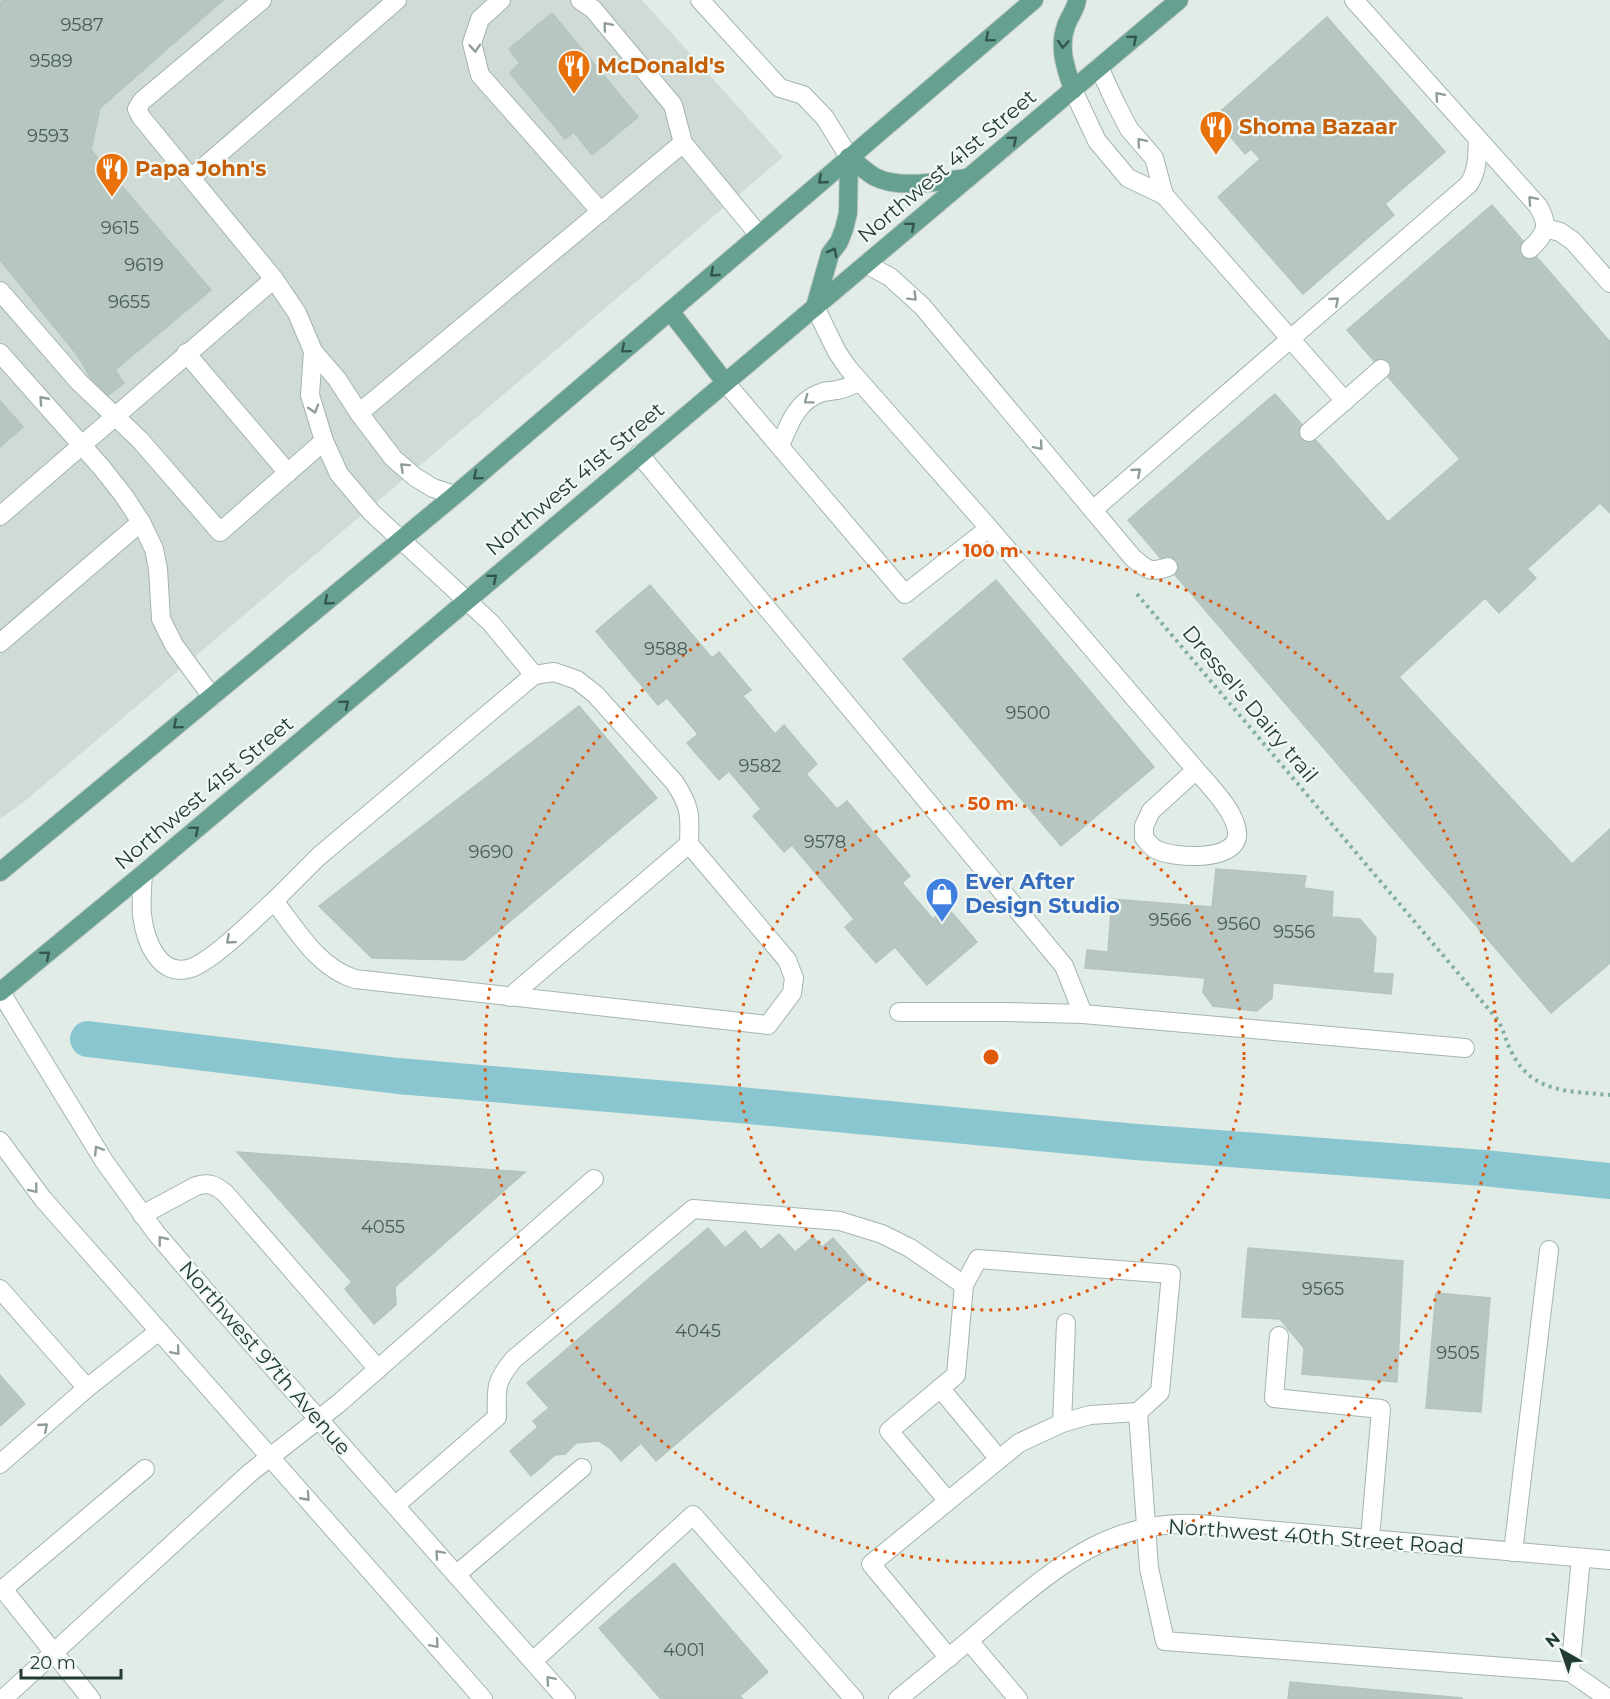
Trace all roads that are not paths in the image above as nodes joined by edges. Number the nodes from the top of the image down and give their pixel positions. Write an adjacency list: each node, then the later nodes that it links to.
1 (262, 0): 15 (street)
2 (397, 0): 15 (street)
3 (501, 0): 18 (street, one-way to 18)
4 (580, 0): 13 (street, one-way to 4)
5 (700, 0): 14 (street)
6 (1034, 0): 14 (main road, one-way to 14)
7 (1077, 0): 11 (main road, one-way to 11)
8 (1179, 0): 10 (main road, Northwest 41st Street, one-way to 8)
9 (1354, 0): 12 (street, one-way to 9)
10 (1099, 67): 11 (main road, Northwest 41st Street); 17 (street, one-way to 10)
11 (1072, 90): 16 (main road, Northwest 41st Street, one-way to 11); 17 (street)
12 (1478, 140): 19 (street, one-way to 12); 28 (street, one-way to 12)
13 (683, 143): 18 (street); 20 (street)
14 (849, 157): 16 (main road); 20 (main road, one-way to 20); 26 (main road, one-way to 14)
15 (191, 178): 23 (street)
16 (968, 178): 22 (main road, Northwest 41st Street, one-way to 16)
17 (1164, 195): 28 (street)
18 (601, 212): 36 (street)
19 (1545, 228): 21 (street); 24 (street)
20 (759, 235): 27 (main road, one-way to 27)
21 (1530, 249)
22 (866, 264): 26 (main road, Northwest 41st Street); 45 (street, one-way to 45)
23 (274, 279): 29 (street); 31 (street)
24 (1610, 283)
25 (0, 291): 37 (street)
26 (815, 307): 33 (main road, Northwest 41st Street); 34 (street)
27 (670, 311): 33 (main road); 44 (main road, one-way to 44)
28 (1290, 340): 35 (street); 45 (street, one-way to 28)
29 (313, 351): 36 (street); 39 (street, one-way to 39)
30 (0, 353): 40 (street, one-way to 30)
31 (186, 353): 37 (street); 43 (street)
32 (1382, 369): 35 (street)
33 (725, 382): 41 (street); 42 (main road, Northwest 41st Street)
34 (860, 382): 41 (street, one-way to 41); 48 (street)
35 (1345, 401): 38 (street)
36 (359, 413): 44 (street, one-way to 36)
37 (115, 416): 40 (street); 43 (street)
38 (1309, 432)
39 (324, 441): 43 (street); 49 (street)
40 (82, 444): 46 (street); 47 (street)
41 (780, 446): 48 (street)
42 (639, 454): 51 (main road, Northwest 41st Street, one-way to 42); 63 (street)
43 (288, 472)
44 (454, 495): 49 (main road)
45 (1093, 510): 50 (street)
46 (0, 516)
47 (141, 522): 52 (street); 54 (street)
48 (989, 528): 55 (street)
49 (400, 540): 51 (street); 54 (main road, one-way to 54)
50 (1168, 567)
51 (467, 600): 53 (street); 58 (main road, Northwest 41st Street, one-way to 51)
52 (0, 643)
53 (534, 675): 56 (street); 59 (street)
54 (212, 697): 57 (main road, one-way to 57)
55 (1196, 770): 55 (street)
56 (689, 844): 61 (street); 61 (street)
57 (0, 872)
58 (143, 874): 59 (street, one-way to 58); 60 (main road, Northwest 41st Street, one-way to 58)
59 (274, 901): 61 (street)
60 (0, 992): 67 (street, Northwest 97th Avenue, one-way to 60)
61 (510, 997)
62 (899, 1012): 63 (street)
63 (1083, 1014): 64 (street)
64 (1465, 1048)
65 (0, 1141): 72 (street, one-way to 72)
66 (594, 1179): 74 (street)
67 (142, 1215): 74 (street); 78 (street, Northwest 97th Avenue, one-way to 67)
68 (1549, 1250): 89 (street)
69 (964, 1284): 76 (street); 77 (street); 86 (street)
70 (0, 1289): 75 (street)
71 (1066, 1323): 79 (street)
72 (159, 1331): 75 (street); 80 (street, one-way to 80)
73 (1279, 1336): 88 (street)
74 (378, 1369): 78 (street)
75 (87, 1388): 82 (street, one-way to 75)
76 (940, 1388): 81 (street); 85 (street)
77 (1138, 1412): 79 (street); 87 (street)
78 (319, 1420): 80 (street); 86 (street, Northwest 97th Avenue)
79 (1062, 1423): 81 (street)
80 (270, 1458): 94 (street); 100 (street, one-way to 100)
81 (999, 1459): 85 (street)
82 (0, 1464)
83 (582, 1468): 92 (street)
84 (145, 1469): 94 (street)
85 (948, 1501): 95 (street)
86 (396, 1505): 92 (street, Northwest 97th Avenue, one-way to 86)
87 (1146, 1527): 88 (street, Northwest 40th Street Road); 93 (street, Northwest 40th Street Road); 97 (street)
88 (1370, 1539): 89 (street, Northwest 40th Street Road)
89 (1513, 1552): 90 (street, Northwest 40th Street Road)
90 (1581, 1558): 91 (street, Northwest 40th Street Road); 97 (street)
91 (1610, 1560)
92 (457, 1574): 96 (street, Northwest 97th Avenue)
93 (969, 1641): 95 (street, Northwest 40th Street Road); 104 (street)
94 (54, 1653): 98 (street); 99 (street)
95 (949, 1658): 103 (street, Northwest 40th Street Road)
96 (533, 1661): 101 (street, Northwest 97th Avenue, one-way to 96); 102 (street)
97 (1570, 1672): 105 (street)
98 (3, 1699)
99 (91, 1699)
100 (483, 1699)
101 (566, 1699)
102 (854, 1699)
103 (898, 1699)
104 (1018, 1699)
105 (1610, 1699)

